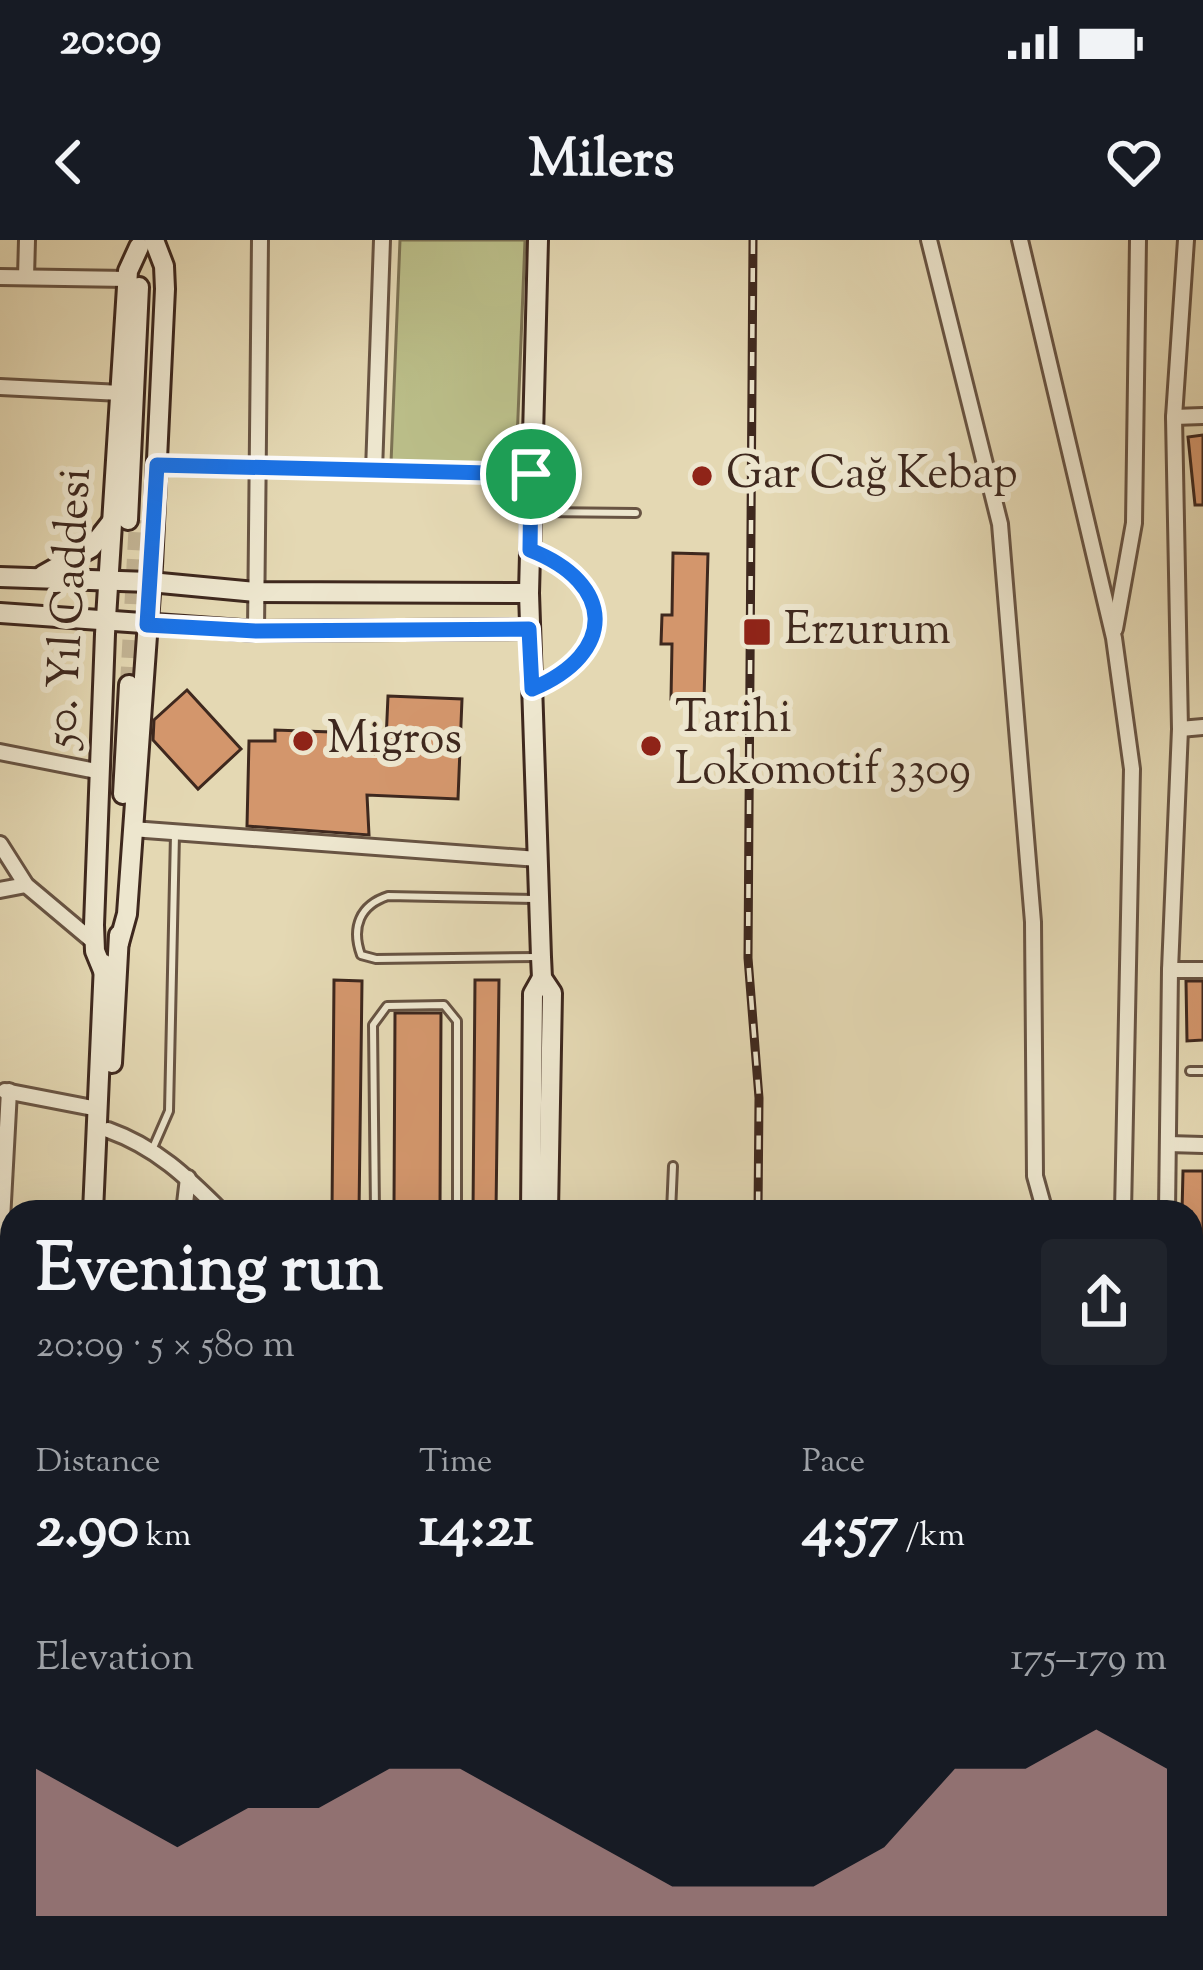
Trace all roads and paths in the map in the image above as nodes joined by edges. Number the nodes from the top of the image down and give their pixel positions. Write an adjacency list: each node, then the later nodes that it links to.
1 (27, 240): 12 (street)
2 (260, 240): 20 (street)
3 (382, 240): 21 (street)
4 (538, 240): 22 (main road)
5 (929, 240): 78 (street)
6 (1021, 240): 38 (street)
7 (1138, 240): 38 (street)
8 (1186, 240): 14 (street)
9 (147, 242): 13 (main road, 50. Yıl Caddesi); 19 (main road, 50. Yıl Caddesi); 25 (main road, 50. Yıl Caddesi)
10 (1203, 275): 14 (street)
11 (0, 277): 12 (street)
12 (26, 278): 13 (street)
13 (128, 279): 16 (main road, 50. Yıl Caddesi)
14 (1182, 279): 17 (street)
15 (0, 387): 16 (street)
16 (121, 393): 25 (main road, 50. Yıl Caddesi)
17 (1174, 416): 18 (street); 41 (street)
18 (1203, 416)
19 (157, 465): 20 (street); 30 (main road, 50. Yıl Caddesi)
20 (257, 469): 21 (street); 31 (street)
21 (374, 471): 22 (street)
22 (531, 474): 23 (main road)
23 (530, 512): 24 (lane); 26 (main road)
24 (636, 513)
25 (126, 520): 28 (main road); 29 (main road, 50. Yıl Caddesi)
26 (530, 550): 32 (main road); 39 (lane)
27 (0, 578): 28 (main road)
28 (36, 579): 29 (main road)
29 (110, 580): 30 (main road); 34 (main road, 50. Yıl Caddesi)
30 (150, 581): 31 (main road); 35 (main road, 50. Yıl Caddesi)
31 (256, 592): 32 (main road); 37 (street)
32 (529, 592): 36 (main road)
33 (0, 613): 34 (main road)
34 (106, 620): 35 (main road); 43 (main road, 50. Yıl Caddesi)
35 (147, 625): 37 (main road); 44 (main road, 50. Yıl Caddesi)
36 (529, 629): 37 (main road); 39 (main road)
37 (256, 631)
38 (1114, 638): 79 (street)
39 (532, 689): 47 (main road)
40 (1203, 727): 41 (street)
41 (1180, 729): 54 (street)
42 (0, 752): 43 (street)
43 (101, 772): 51 (main road, 50. Yıl Caddesi)
44 (132, 829): 45 (street); 52 (main road, 50. Yıl Caddesi)
45 (175, 834): 47 (street); 65 (lane)
46 (0, 844): 48 (street)
47 (538, 859): 50 (main road)
48 (26, 885): 49 (street); 51 (street)
49 (0, 890)
50 (539, 899): 53 (main road); 53 (lane)
51 (95, 943): 56 (main road, 50. Yıl Caddesi)
52 (119, 943): 56 (main road, 50. Yıl Caddesi); 62 (main road, 50. Yıl Caddesi)
53 (541, 956): 57 (main road)
54 (1170, 970): 55 (street); 63 (street)
55 (1203, 970)
56 (104, 973): 61 (main road, 50. Yıl Caddesi)
57 (542, 978): 75 (main road); 76 (main road)
58 (1190, 1071): 59 (lane)
59 (1203, 1071)
60 (4, 1090): 61 (street); 68 (street)
61 (98, 1109): 69 (main road, 50. Yıl Caddesi)
62 (108, 1130): 65 (street); 70 (main road, 50. Yıl Caddesi)
63 (1168, 1144): 64 (street); 80 (street)
64 (1203, 1145)
65 (152, 1150): 67 (street)
66 (673, 1166): 77 (lane)
67 (188, 1178): 71 (street); 72 (street)
68 (1, 1200)
69 (93, 1200)
70 (104, 1200)
71 (185, 1200)
72 (210, 1200)
73 (375, 1200): 74 (lane)
74 (457, 1200)
75 (531, 1200)
76 (548, 1200)
77 (672, 1200)
78 (1042, 1200)
79 (1123, 1200)
80 (1167, 1200)

